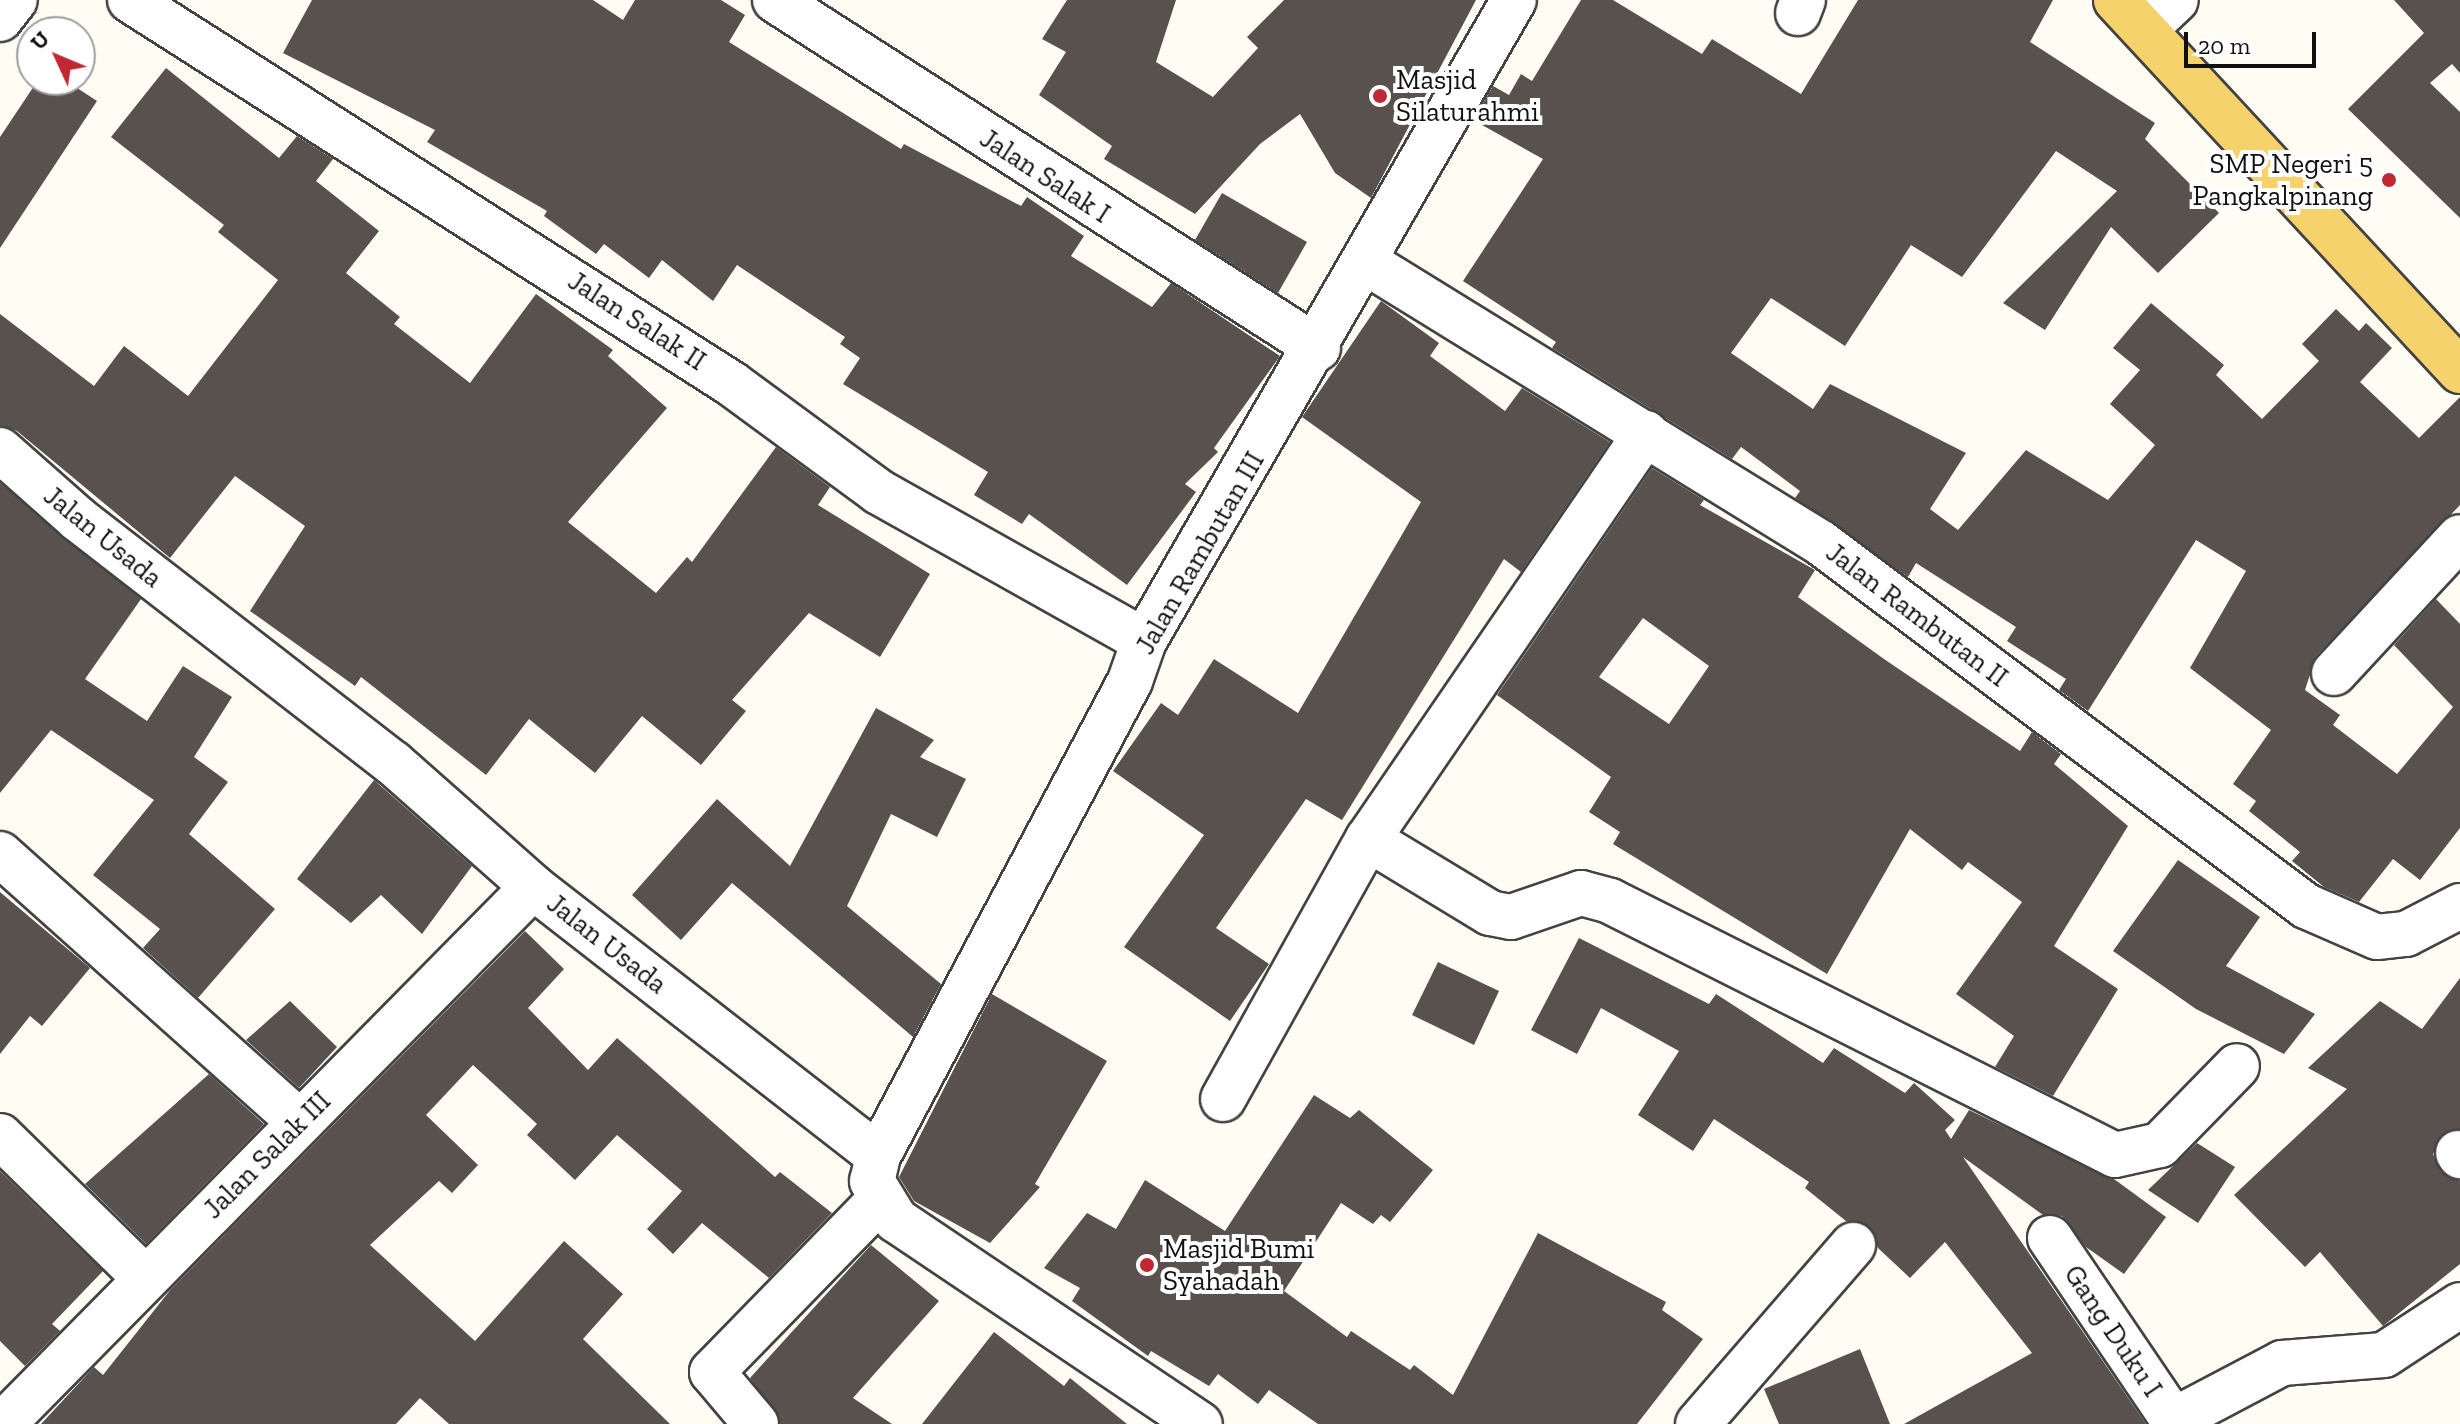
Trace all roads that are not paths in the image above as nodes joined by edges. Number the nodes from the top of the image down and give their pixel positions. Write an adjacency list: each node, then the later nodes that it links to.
1 (15, 0): 7 (street)
2 (130, 0): 14 (street, Jalan Salak II)
3 (775, 0): 9 (street, Jalan Salak I)
4 (1514, 0): 8 (street, Jalan Rambutan III)
5 (2176, 0): 6 (street)
6 (2130, 14): 10 (main road)
7 (0, 19)
8 (1367, 263): 9 (street, Jalan Rambutan III); 11 (street, Jalan Rambutan II)
9 (1318, 348): 14 (street, Jalan Rambutan III)
10 (2460, 371)
11 (1646, 433): 16 (street); 19 (street, Jalan Rambutan II)
12 (0, 450): 18 (street, Jalan Usada)
13 (2460, 537): 15 (street)
14 (1144, 641): 24 (street, Jalan Rambutan III)
15 (2334, 673)
16 (1368, 839): 20 (street); 21 (street)
17 (0, 854): 22 (street)
18 (533, 887): 22 (street, Jalan Salak III); 24 (street, Jalan Usada)
19 (2460, 906)
20 (2237, 1066)
21 (1223, 1099)
22 (300, 1122): 28 (street, Jalan Salak III)
23 (0, 1136): 28 (street)
24 (878, 1156): 25 (street)
25 (879, 1201): 32 (street); 33 (street)
26 (2050, 1238): 31 (street, Gang Duku I)
27 (1853, 1245): 34 (street)
28 (145, 1278): 30 (street, Jalan Salak III)
29 (2460, 1305): 31 (street)
30 (3, 1422)
31 (2175, 1422)
32 (756, 1424)
33 (1200, 1424)
34 (1698, 1424)

